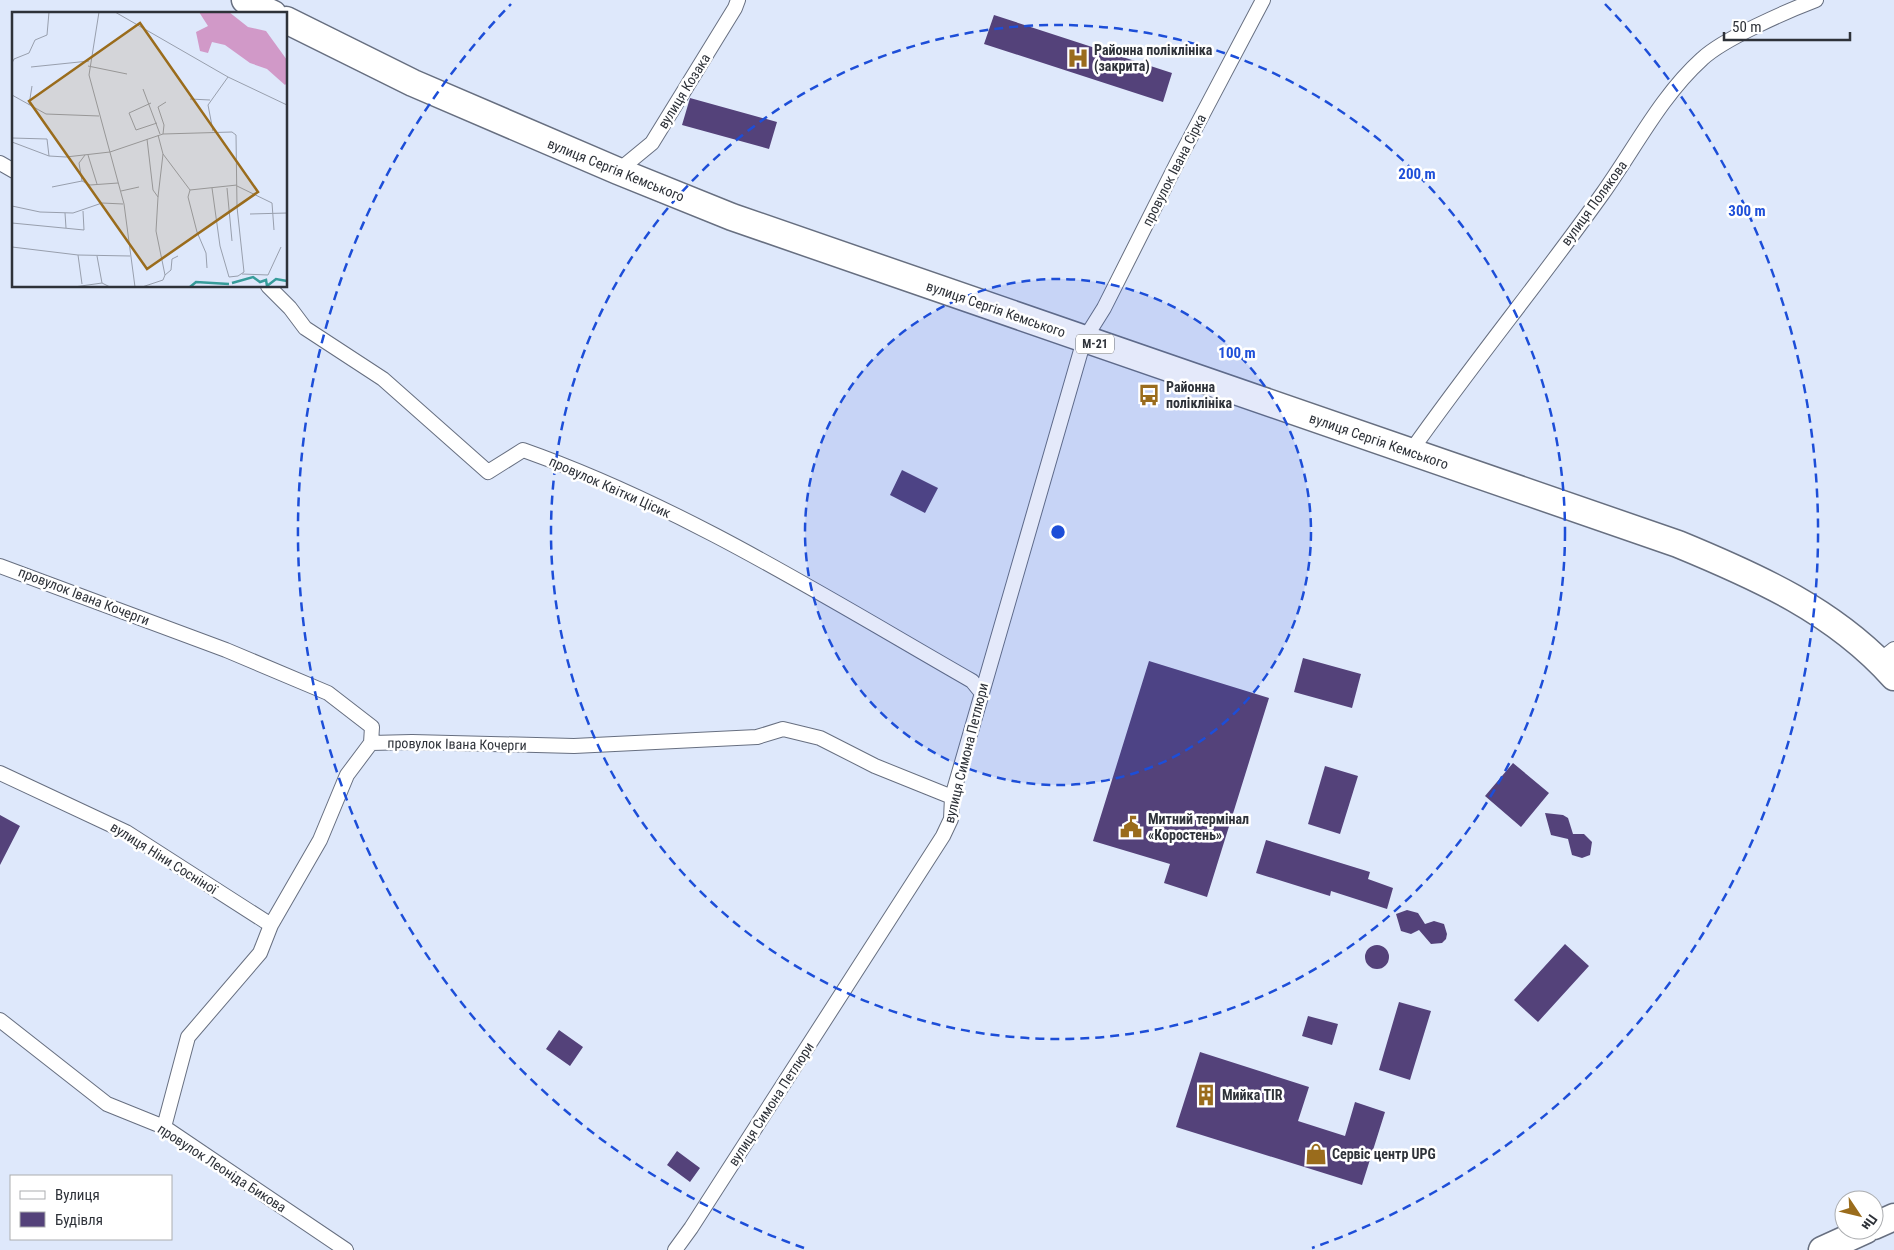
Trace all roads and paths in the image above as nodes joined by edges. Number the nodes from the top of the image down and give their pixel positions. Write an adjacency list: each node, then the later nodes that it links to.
1 (245, 0): 5 (highway)
2 (738, 0): 9 (street, вулиця Козака)
3 (1263, 0): 11 (street, провулок Івана Сірка)
4 (1816, 0): 12 (street, вулиця Полякова)
5 (269, 12)
6 (288, 21): 9 (highway, вулиця Сергія Кемського / М-21)
7 (0, 163): 8 (street)
8 (12, 169)
9 (618, 171): 11 (highway, вулиця Сергія Кемського / М-21)
10 (270, 288): 15 (street, провулок Квітки Цісик)
11 (1084, 340): 12 (highway, вулиця Сергія Кемського / М-21); 15 (street, вулиця Симона Петлюри)
12 (1411, 451): 14 (highway, вулиця Сергія Кемського / М-21)
13 (0, 566): 16 (street, провулок Івана Кочерги)
14 (1889, 662)
15 (981, 692): 18 (street, вулиця Симона Петлюри)
16 (371, 743): 18 (street, провулок Івана Кочерги); 19 (street)
17 (0, 773): 19 (street, вулиця Ніни Сосніної)
18 (952, 797): 24 (street, вулиця Симона Петлюри)
19 (271, 925): 21 (street)
20 (0, 1020): 21 (street, провулок Леоніда Бикова)
21 (164, 1127): 23 (street, провулок Леоніда Бикова)
22 (1844, 1240): 25 (highway)
23 (346, 1250)
24 (675, 1250)
25 (1822, 1250)

